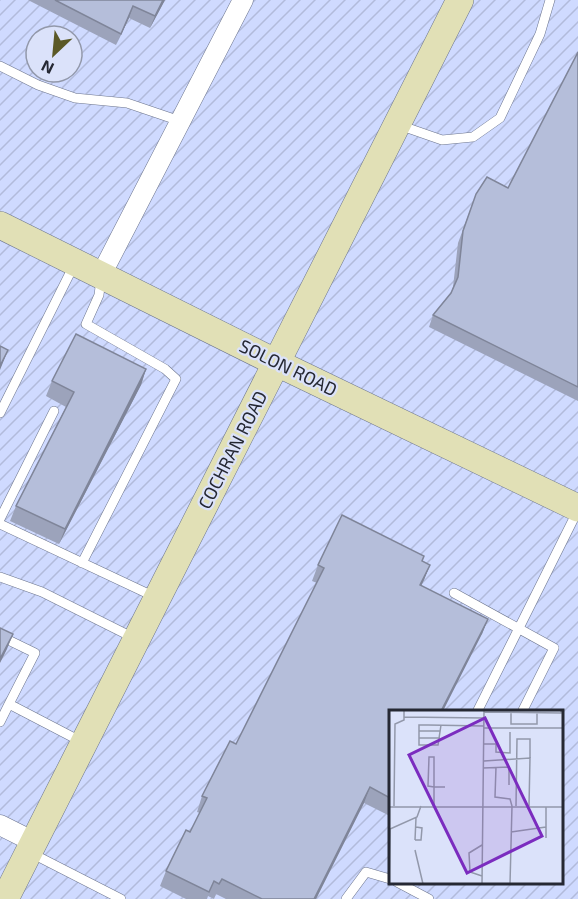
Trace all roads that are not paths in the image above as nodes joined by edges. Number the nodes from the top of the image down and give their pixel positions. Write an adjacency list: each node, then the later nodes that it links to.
1 (243, 0): 5 (street)
2 (460, 0): 6 (street, COCHRAN ROAD)
3 (550, 0): 6 (lane)
4 (0, 66): 5 (lane)
5 (180, 121): 9 (street)
6 (397, 125): 10 (street, COCHRAN ROAD)
7 (0, 225): 8 (street, SOLON ROAD)
8 (76, 262): 9 (street, SOLON ROAD); 12 (lane)
9 (101, 275): 10 (street, SOLON ROAD); 16 (lane)
10 (277, 363): 13 (street, SOLON ROAD); 19 (street, COCHRAN ROAD)
11 (54, 411): 14 (lane)
12 (0, 413)
13 (578, 509): 20 (lane)
14 (0, 519)
15 (0, 524): 16 (lane)
16 (82, 563): 19 (lane)
17 (0, 577): 22 (lane)
18 (454, 593): 20 (lane)
19 (158, 598): 22 (street, COCHRAN ROAD)
20 (519, 628): 24 (lane); 25 (lane)
21 (0, 636): 23 (lane)
22 (136, 639): 27 (street, COCHRAN ROAD)
23 (9, 704): 26 (lane); 27 (lane)
24 (478, 710)
25 (523, 710)
26 (0, 722)
27 (84, 743): 29 (street, COCHRAN ROAD)
28 (0, 825): 29 (street)
29 (32, 847): 32 (street, COCHRAN ROAD); 33 (lane)
30 (389, 879): 34 (lane)
31 (401, 884): 35 (lane)
32 (5, 899)
33 (121, 899)
34 (346, 899)
35 (429, 899)

